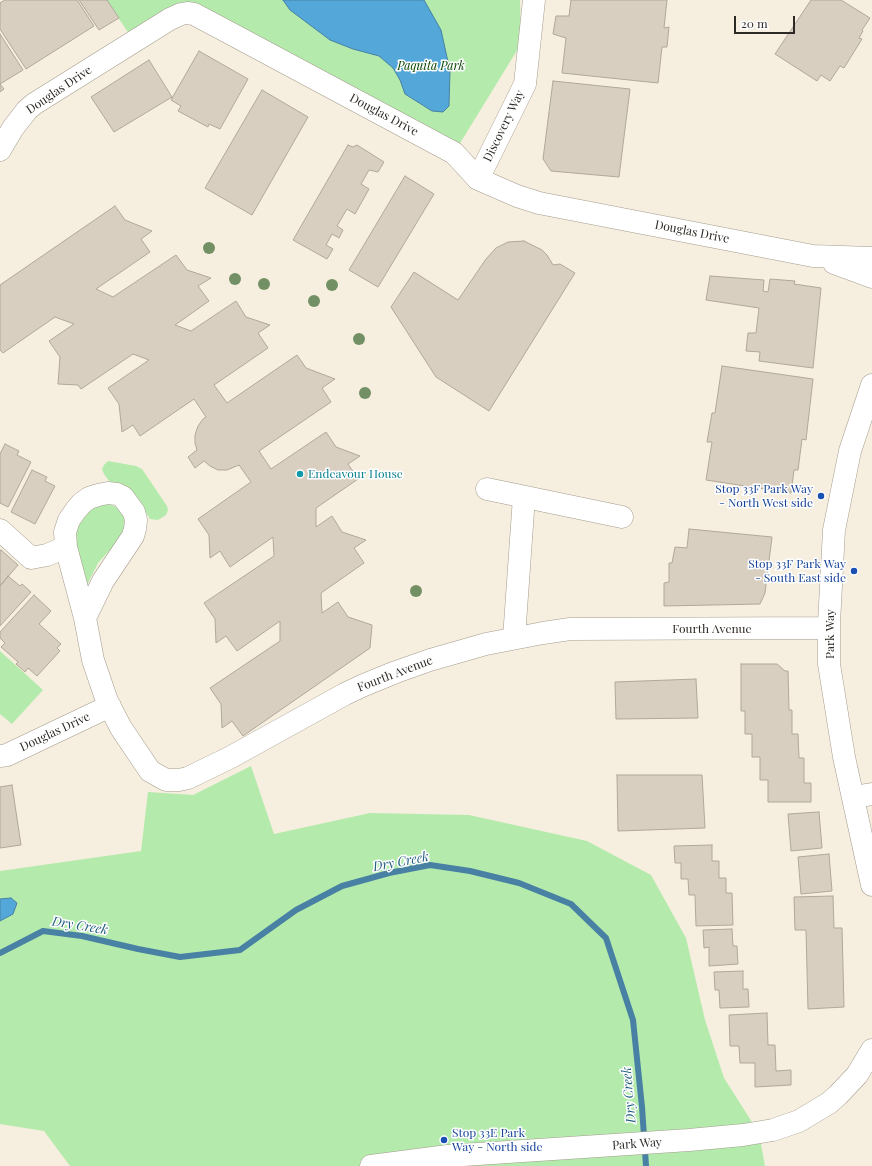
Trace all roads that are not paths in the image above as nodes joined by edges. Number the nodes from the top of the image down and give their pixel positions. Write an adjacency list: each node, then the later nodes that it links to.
1 (534, 0): 3 (street, Discovery Way)
2 (0, 150): 3 (street, Douglas Drive)
3 (478, 179): 4 (street, Douglas Drive)
4 (812, 256): 5 (street, Douglas Drive); 6 (street, Douglas Drive)
5 (872, 258)
6 (872, 277)
7 (872, 386): 14 (street, Park Way)
8 (487, 489): 9 (street)
9 (524, 497): 10 (street); 15 (street)
10 (622, 517)
11 (0, 530): 12 (street)
12 (66, 547): 13 (street, Fourth Avenue); 13 (street, Fourth Avenue)
13 (85, 618): 16 (street, Fourth Avenue)
14 (829, 628): 15 (street, Fourth Avenue); 18 (street, Park Way)
15 (514, 638): 16 (street, Fourth Avenue)
16 (110, 706): 17 (street, Douglas Drive)
17 (0, 756)
18 (862, 795): 19 (street, Park Way)
19 (872, 885)
20 (872, 1050): 21 (street, Park Way)
21 (371, 1166)

